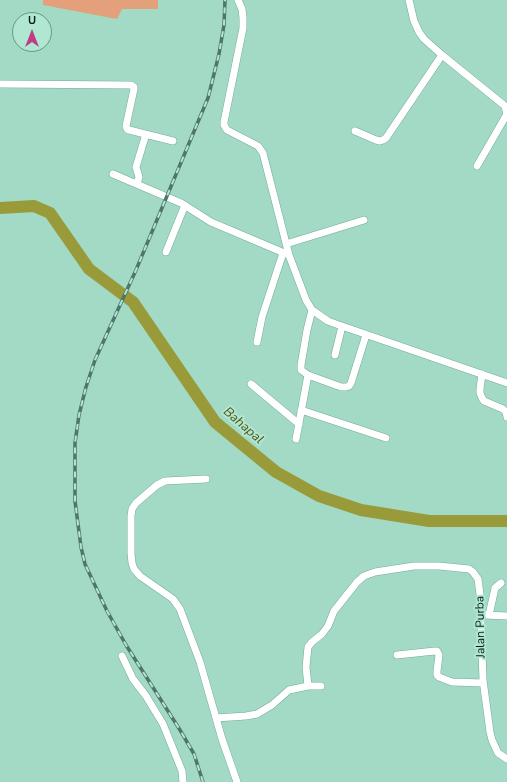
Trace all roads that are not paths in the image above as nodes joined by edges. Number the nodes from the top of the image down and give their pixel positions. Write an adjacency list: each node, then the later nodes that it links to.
1 (238, 0): 14 (street)
2 (409, 0): 3 (street)
3 (442, 55): 5 (street); 6 (street)
4 (0, 84): 7 (street)
5 (506, 110): 9 (street)
6 (355, 131)
7 (146, 134): 8 (street); 11 (street)
8 (173, 141)
9 (477, 166)
10 (113, 174): 11 (street)
11 (137, 184): 12 (street)
12 (184, 205): 15 (street); 16 (street)
13 (364, 220): 14 (street)
14 (286, 244): 16 (street)
15 (166, 252)
16 (286, 254): 17 (street); 20 (street)
17 (312, 310): 18 (street); 23 (street)
18 (342, 326): 19 (street); 21 (street)
19 (366, 335): 22 (street); 23 (street)
20 (257, 342)
21 (335, 355)
22 (482, 374): 24 (street); 27 (street)
23 (308, 375): 26 (street)
24 (507, 383)
25 (251, 384): 28 (street)
26 (301, 410): 28 (street); 29 (street)
27 (507, 417)
28 (299, 424): 30 (street)
29 (386, 438)
30 (296, 439)
31 (206, 479): 41 (street)
32 (500, 583): 34 (street)
33 (481, 615): 34 (street); 38 (street, Jalan Purba); 39 (street, Jalan Purba)
34 (489, 615): 35 (street)
35 (507, 616)
36 (397, 655): 38 (street)
37 (122, 656): 43 (street)
38 (483, 683): 42 (street, Jalan Purba)
39 (308, 686): 40 (street); 41 (street)
40 (321, 686)
41 (216, 718): 44 (street)
42 (507, 759)
43 (183, 782)
44 (237, 782)

